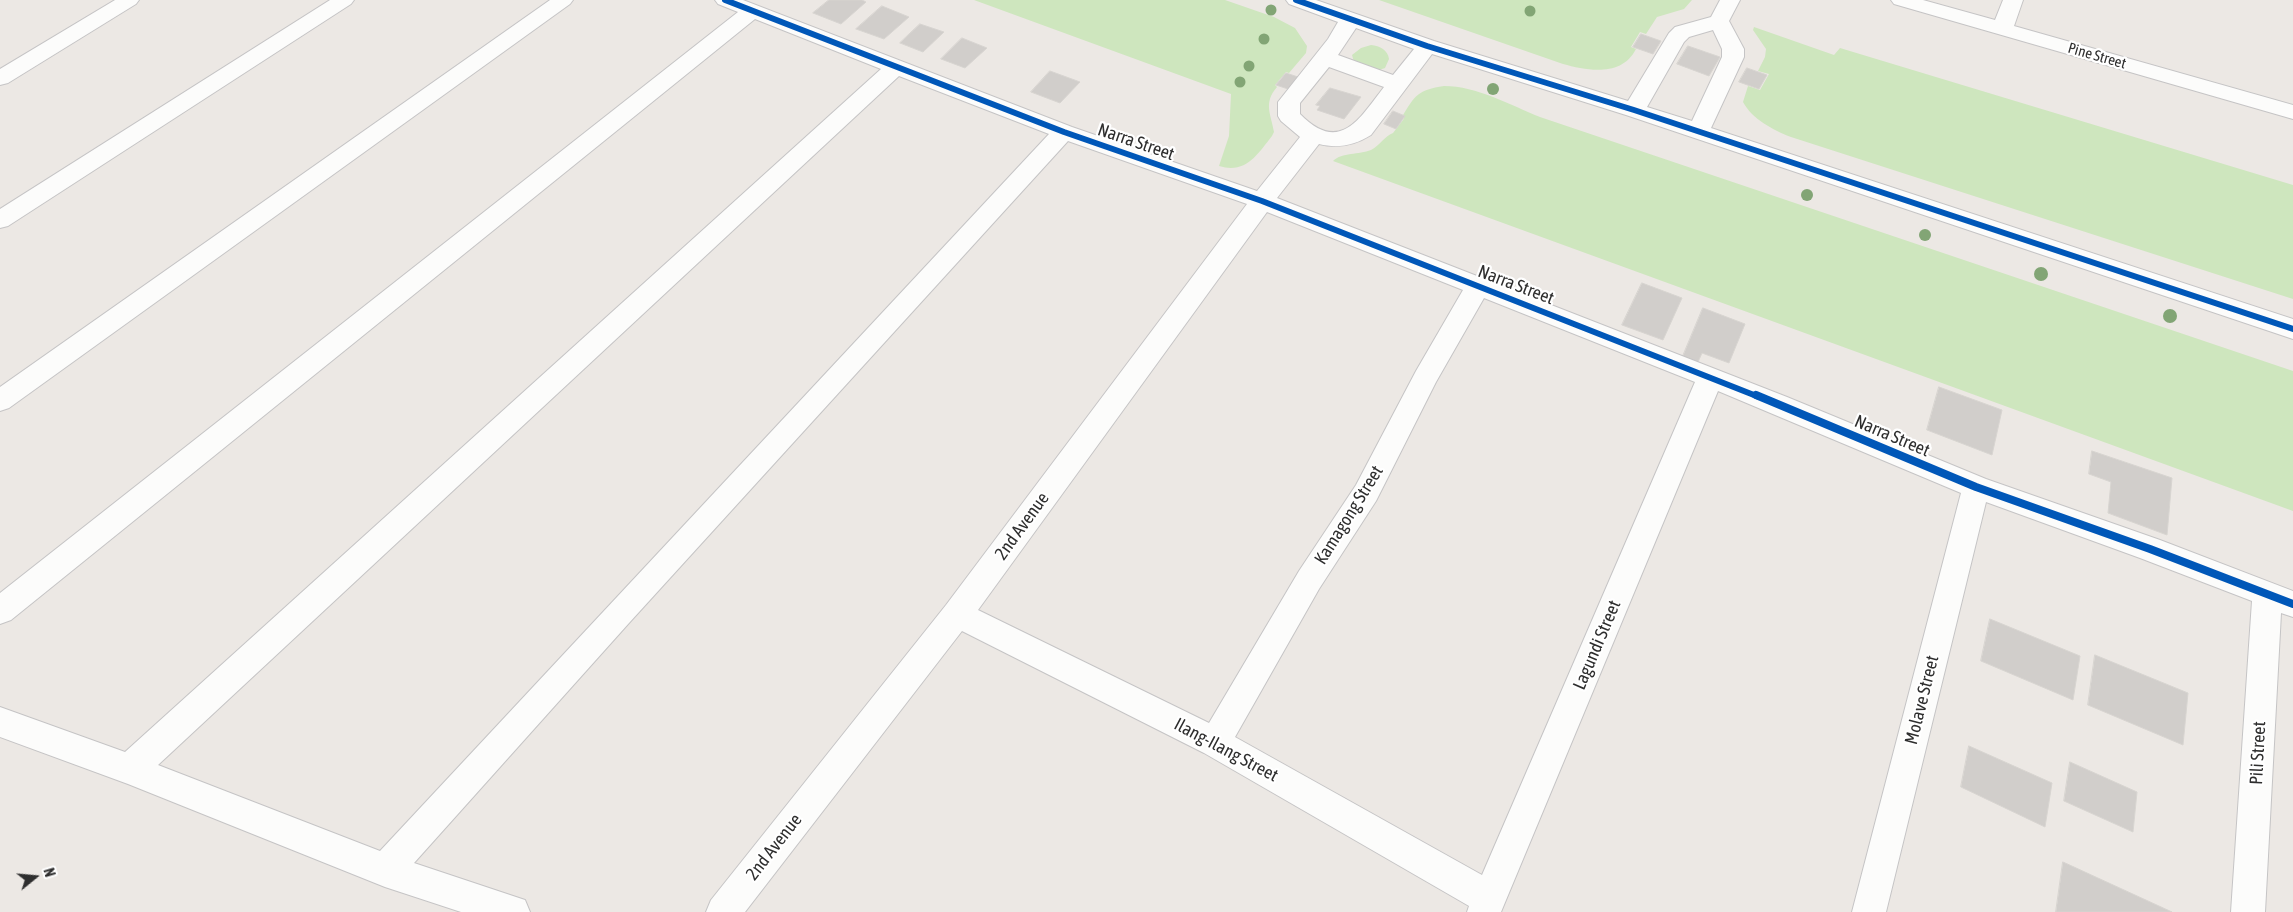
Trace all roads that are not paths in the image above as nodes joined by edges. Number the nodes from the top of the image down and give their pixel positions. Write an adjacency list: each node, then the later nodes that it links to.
1 (130, 0): 16 (street)
2 (344, 0): 24 (street)
3 (563, 0): 28 (street)
4 (725, 0): 9 (street, Narra Street)
5 (1296, 0): 10 (street)
6 (1730, 0): 11 (street)
7 (1901, 0): 12 (street, Pine Street)
8 (2013, 0): 12 (street)
9 (752, 11): 15 (street, Narra Street); 31 (street)
10 (1350, 20): 13 (street); 14 (street)
11 (1719, 22): 18 (street); 21 (street)
12 (2002, 28): 19 (street, Pine Street)
13 (1428, 46): 17 (street); 18 (street)
14 (1325, 58): 17 (street); 22 (street)
15 (897, 66): 20 (street, Narra Street); 35 (street)
16 (0, 78)
17 (1397, 84): 22 (street)
18 (1634, 110): 21 (street)
19 (2293, 112)
20 (1064, 132): 23 (street, Narra Street); 36 (street)
21 (1698, 132): 26 (street)
22 (1314, 135): 23 (street, 2nd Avenue)
23 (1262, 202): 25 (street, Narra Street); 32 (street, 2nd Avenue)
24 (0, 220)
25 (1478, 286): 27 (street, Narra Street); 34 (street, Kamagong Street)
26 (2293, 329)
27 (1710, 379): 29 (street, Narra Street); 37 (street, Lagundi Street)
28 (0, 401)
29 (1976, 487): 30 (street, Narra Street); 40 (street, Molave Street)
30 (2280, 599): 41 (street, Pili Street)
31 (0, 611)
32 (958, 614): 34 (street, Ilang-Ilang Street); 39 (street, 2nd Avenue)
33 (0, 722): 35 (street)
34 (1215, 742): 37 (street, Ilang-Ilang Street)
35 (130, 769): 36 (street)
36 (385, 870): 38 (street)
37 (1486, 905)
38 (513, 912)
39 (723, 912)
40 (1869, 912)
41 (2248, 912)

